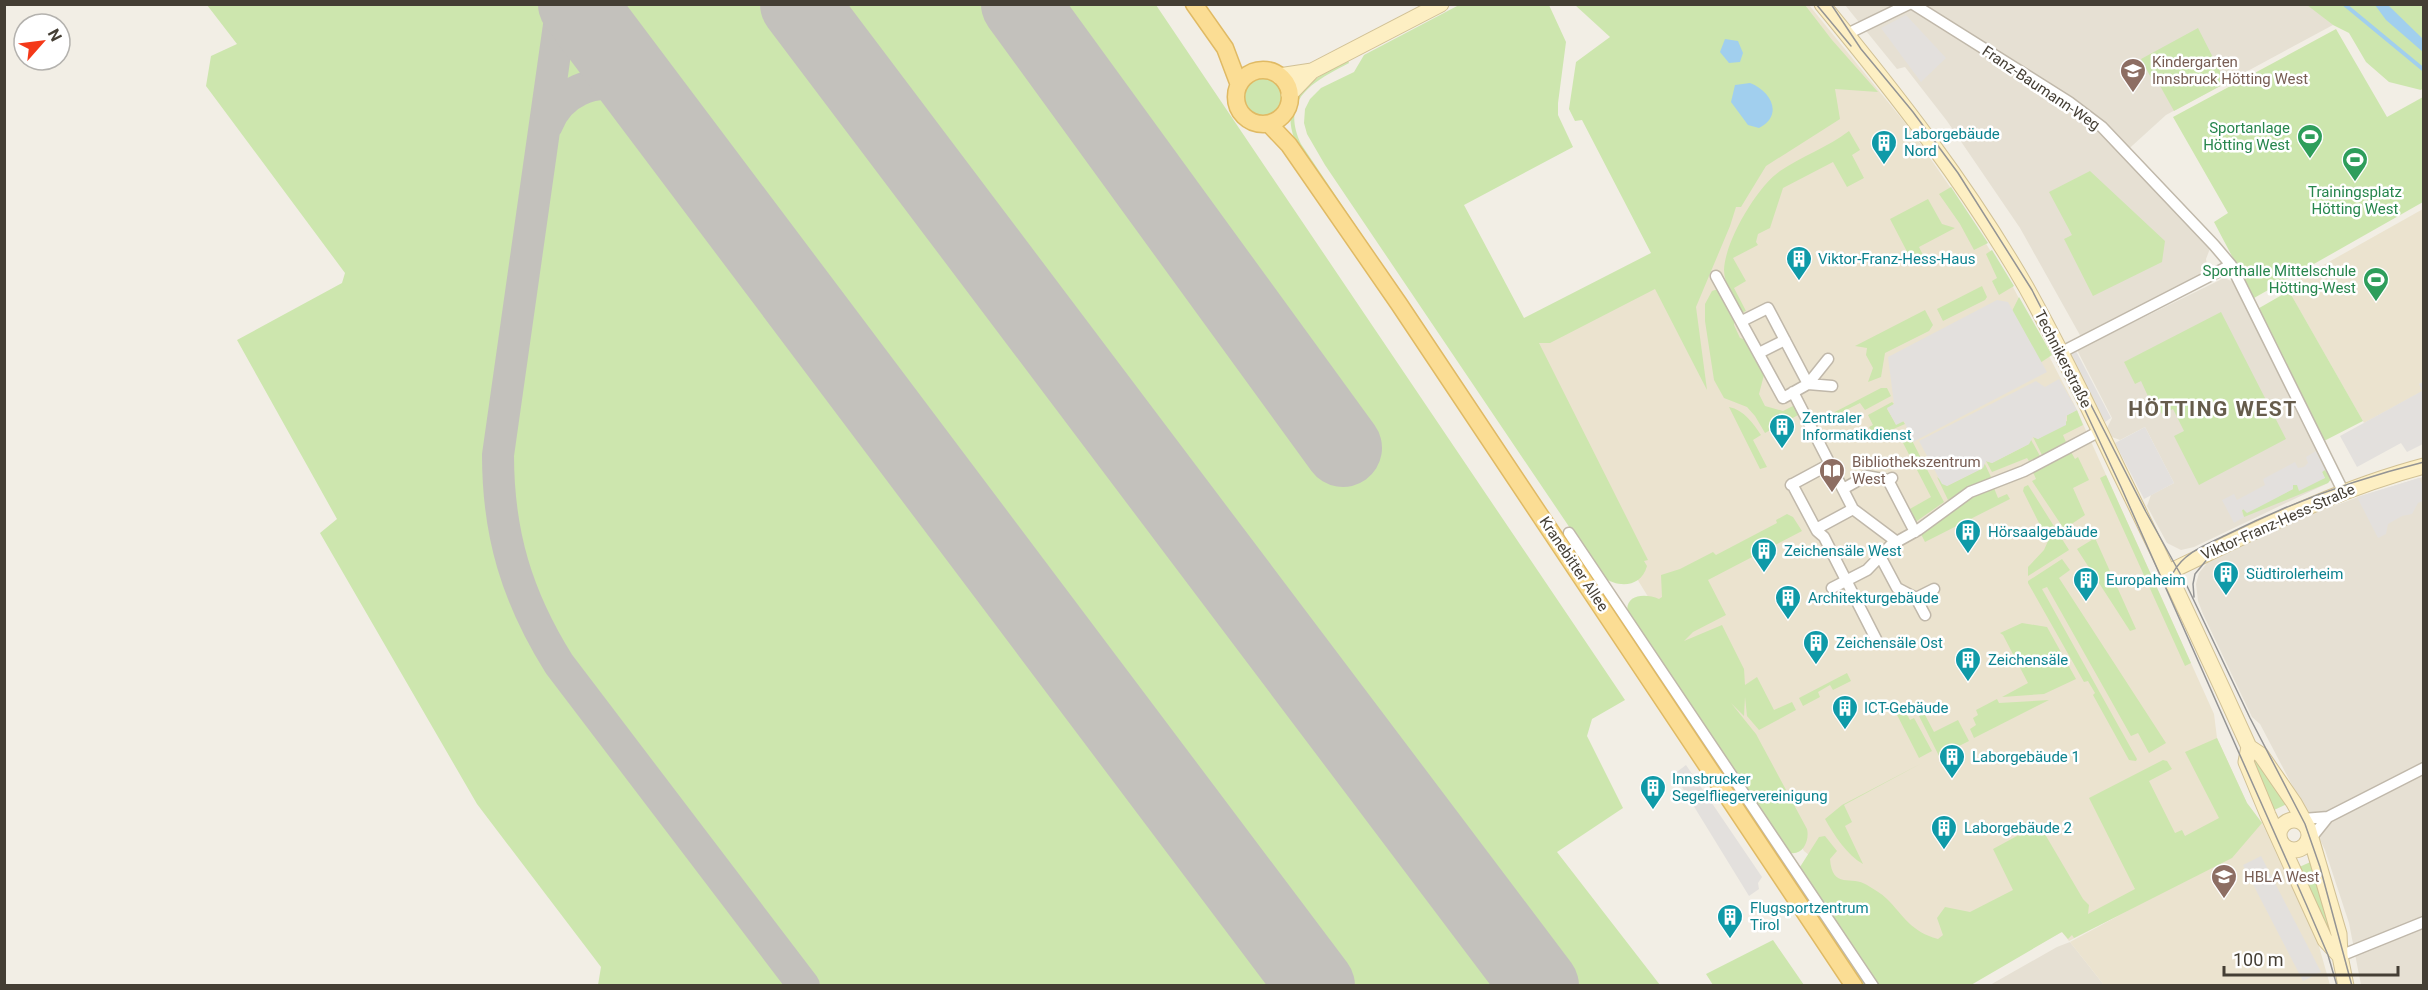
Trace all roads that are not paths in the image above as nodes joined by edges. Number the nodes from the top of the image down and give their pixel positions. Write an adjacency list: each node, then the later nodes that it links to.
1 (1194, 4): 6 (main road)
2 (1441, 4): 8 (street)
3 (1822, 4): 5 (street, Technikerstraße)
4 (1911, 4): 5 (street, Franz-Baumann-Weg); 15 (street, Franz-Baumann-Weg)
5 (1845, 35): 20 (street, Technikerstraße)
6 (1225, 48): 7 (main road); 10 (main road)
7 (1256, 71): 9 (main road); 10 (main road)
8 (1312, 71): 9 (street); 11 (street)
9 (1279, 76): 11 (main road)
10 (1239, 85): 13 (main road)
11 (1289, 95): 12 (main road)
12 (1284, 114): 13 (main road); 14 (main road, Kranebitter Allee)
13 (1269, 124): 14 (main road, Kranebitter Allee)
14 (1290, 145): 50 (main road, Kranebitter Allee)
15 (2231, 265): 20 (street); 29 (street, Franz-Baumann-Weg)
16 (1716, 276): 17 (street)
17 (1742, 321): 18 (street); 19 (street)
18 (1785, 339): 19 (street); 22 (street)
19 (1759, 353): 24 (street)
20 (2060, 353): 25 (street, Technikerstraße)
21 (1828, 359): 22 (street)
22 (1808, 384): 23 (street); 24 (street)
23 (1832, 386)
24 (1793, 392): 26 (street)
25 (2100, 431): 32 (street); 36 (street, Technikerstraße)
26 (1830, 464): 28 (street); 31 (street)
27 (2424, 466): 29 (street, Viktor-Franz-Hess-Straße)
28 (1843, 489): 30 (street); 32 (street)
29 (2343, 491): 36 (street, Viktor-Franz-Hess-Straße)
30 (1854, 509): 31 (street); 34 (street)
31 (1816, 529): 37 (street)
32 (1915, 532): 34 (street)
33 (1569, 533): 51 (street, Kranebitter Allee)
34 (1897, 542): 35 (street)
35 (1880, 556): 37 (street); 40 (street)
36 (2169, 572): 43 (street, Technikerstraße)
37 (1846, 580): 38 (street); 42 (street)
38 (1832, 588)
39 (1934, 589): 40 (street)
40 (1916, 598): 41 (street)
41 (1925, 615)
42 (1877, 641)
43 (2249, 747): 46 (street, Technikerstraße); 47 (street, Technikerstraße)
44 (2424, 768): 45 (street)
45 (2328, 817): 46 (street); 46 (street)
46 (2306, 829): 47 (street); 47 (street); 49 (street, Technikerstraße)
47 (2280, 842): 49 (street, Technikerstraße)
48 (2424, 922): 49 (street)
49 (2340, 956): 52 (street, Technikerstraße)
50 (1854, 986)
51 (1874, 986)
52 (2346, 986)

